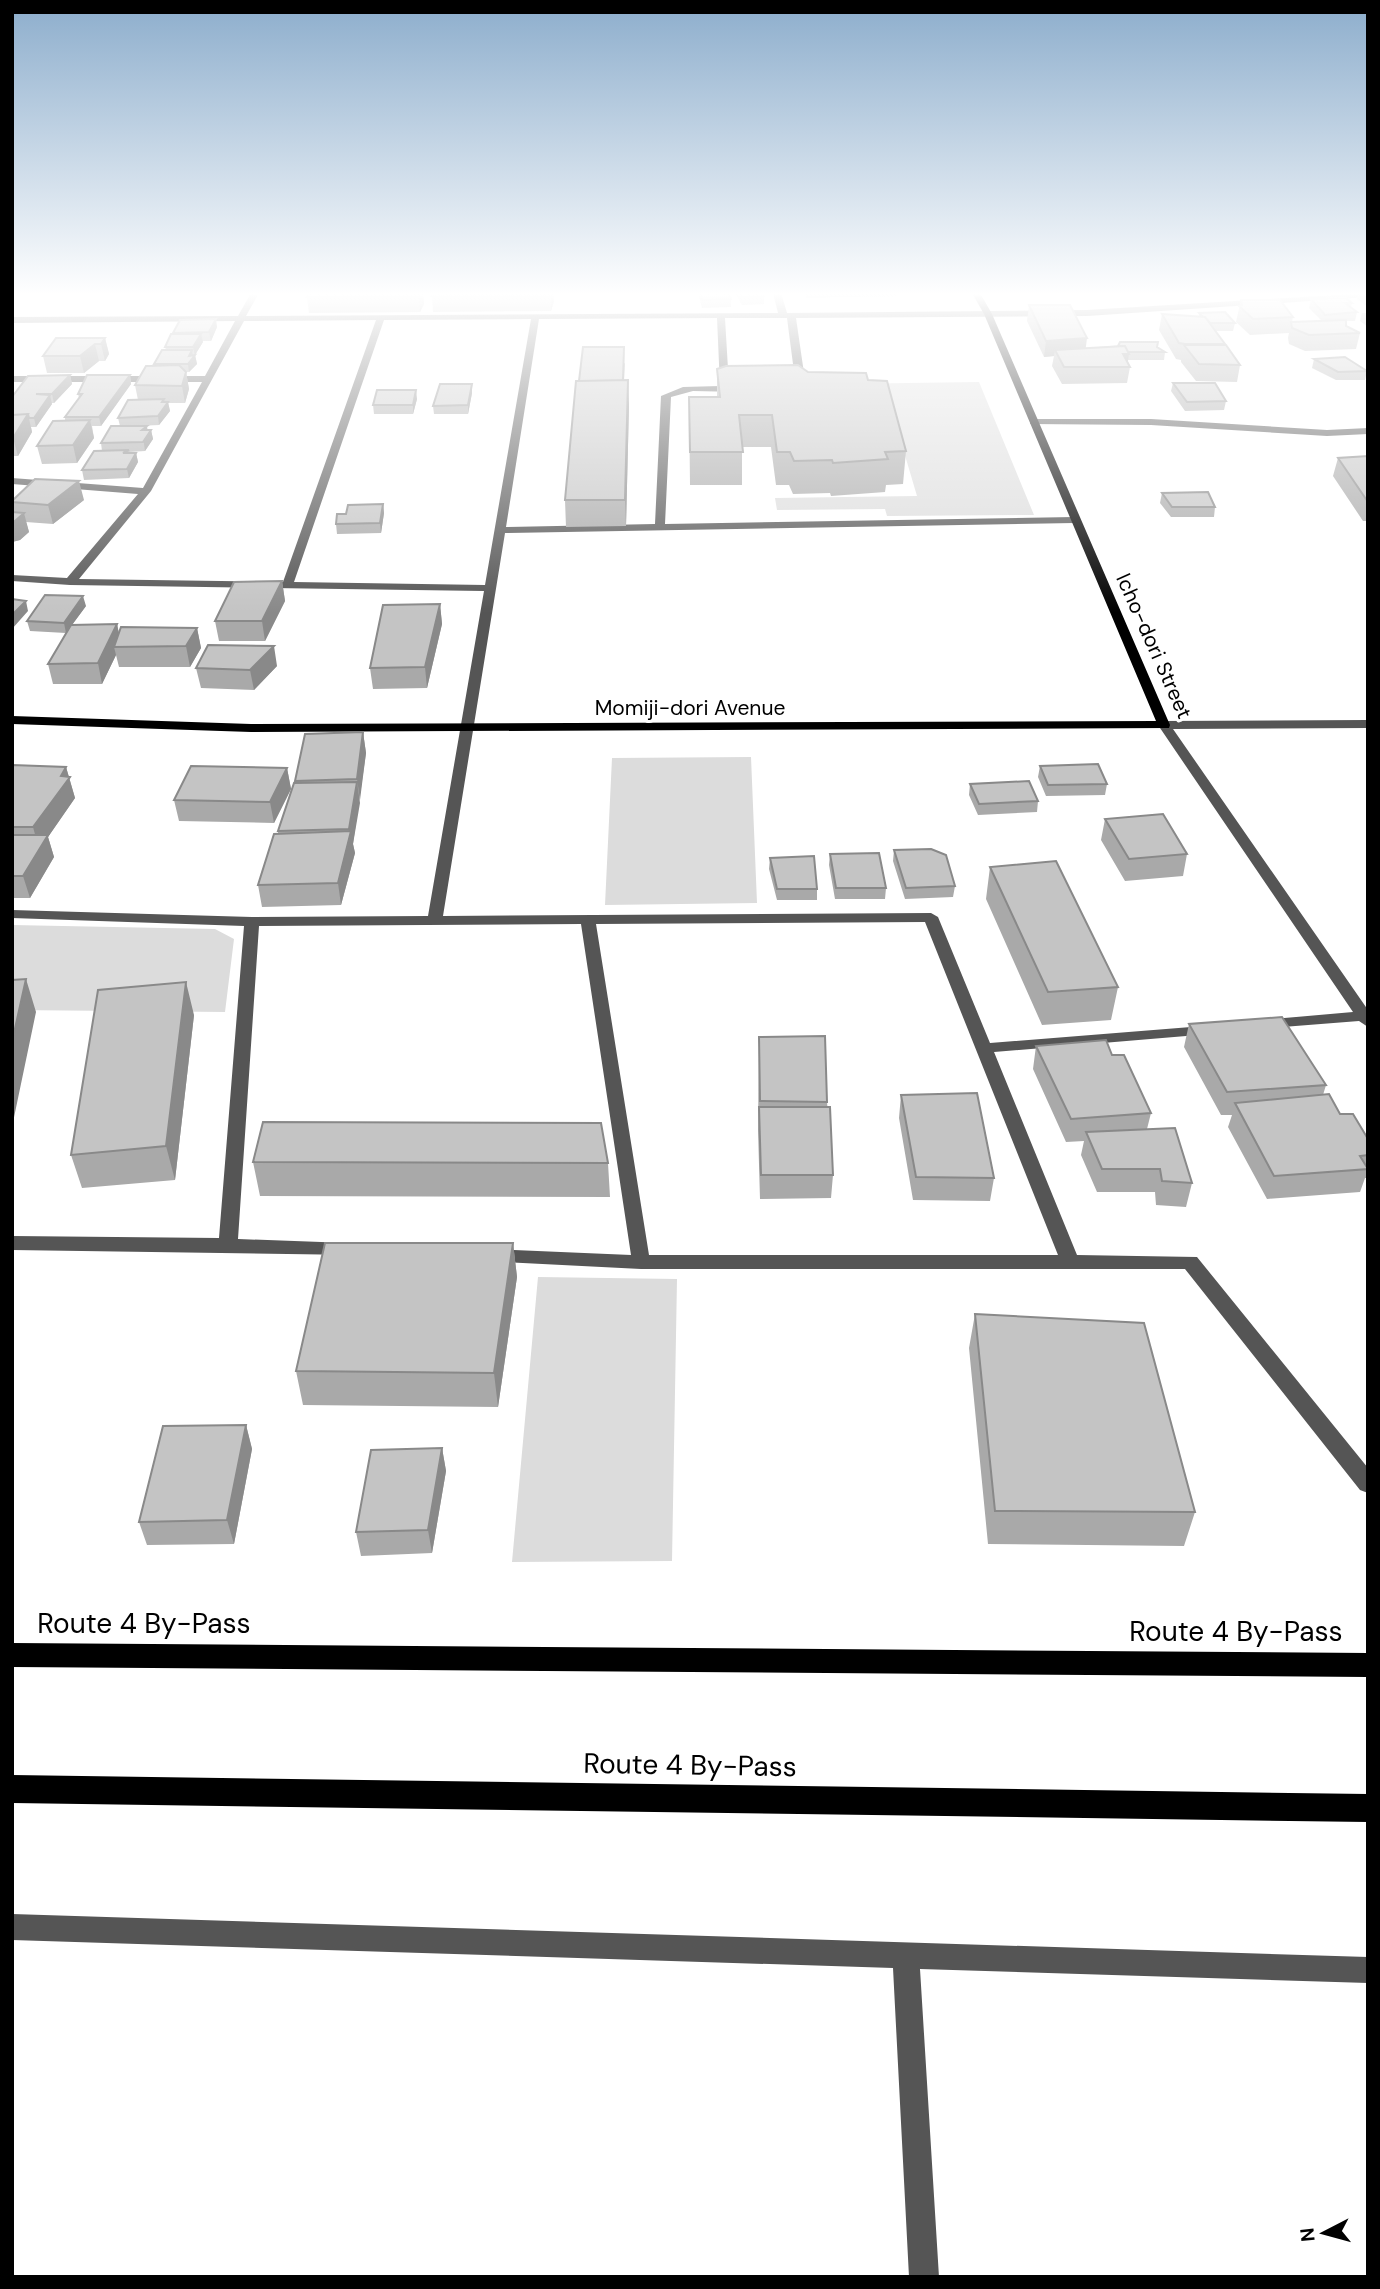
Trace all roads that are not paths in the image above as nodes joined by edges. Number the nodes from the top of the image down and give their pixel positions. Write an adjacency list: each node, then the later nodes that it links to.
1 (195, 400): 9 (street)
2 (352, 400): 15 (street)
3 (522, 400): 12 (street)
4 (666, 400): 11 (street)
5 (1024, 400): 6 (main road, Icho-dori Street)
6 (1033, 422): 7 (street); 10 (main road, Icho-dori Street)
7 (1368, 431)
8 (12, 481): 9 (street)
9 (146, 491): 14 (street)
10 (1074, 520): 11 (street); 19 (main road, Icho-dori Street)
11 (660, 527): 12 (street)
12 (499, 530): 16 (street)
13 (12, 578): 14 (street)
14 (70, 582): 15 (street)
15 (287, 585): 16 (street)
16 (490, 588): 20 (street)
17 (12, 720): 20 (main road, Momiji-dori Avenue)
18 (1368, 724): 19 (street, Momiji-dori Avenue)
19 (1164, 725): 20 (main road, Momiji-dori Avenue); 25 (street, Icho-dori Street)
20 (466, 728): 23 (street)
21 (12, 914): 24 (street)
22 (588, 918): 23 (street); 26 (street); 31 (street)
23 (435, 920): 24 (street)
24 (252, 922): 28 (street)
25 (1366, 1019): 26 (street)
26 (986, 1048): 32 (street)
27 (12, 1243): 28 (street)
28 (228, 1245): 29 (street)
29 (366, 1251)
30 (476, 1255): 31 (street)
31 (641, 1262): 32 (street)
32 (1070, 1262): 33 (street)
33 (1368, 1484)
34 (12, 1655): 35 (highway, Route 4 By-Pass)
35 (1368, 1665)
36 (12, 1789): 37 (highway, Route 4 By-Pass)
37 (1368, 1808)
38 (12, 1927): 39 (street)
39 (906, 1956): 40 (street); 41 (street)
40 (1368, 1970)
41 (924, 2277)

